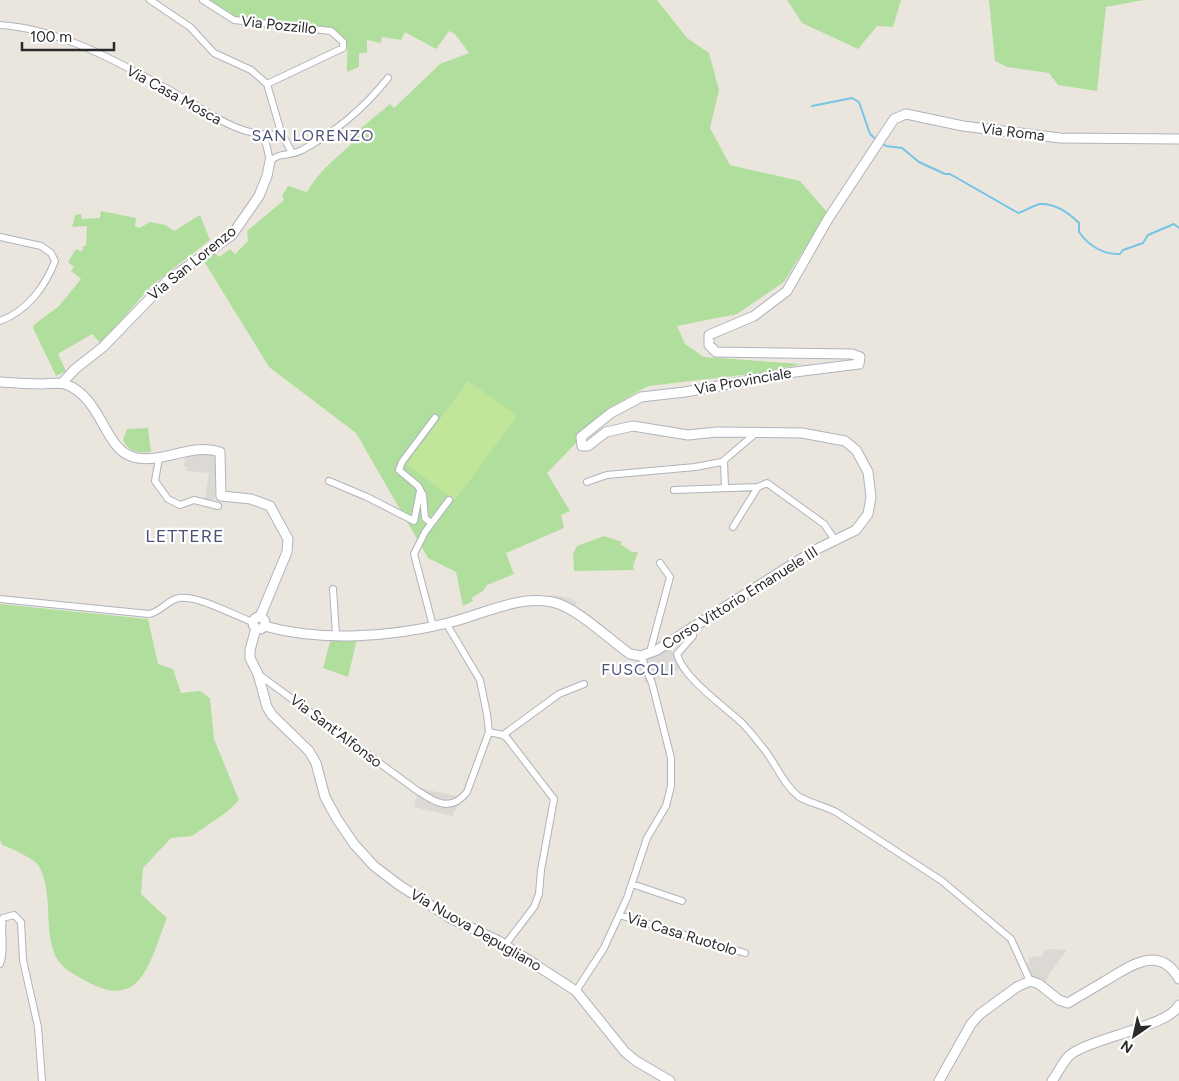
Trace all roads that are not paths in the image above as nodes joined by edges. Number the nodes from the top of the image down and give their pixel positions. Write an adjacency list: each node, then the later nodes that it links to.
1 (150, 0): 5 (street)
2 (203, 0): 5 (street, Via Pozzillo)
3 (0, 25): 7 (street, Via Casa Mosca)
4 (388, 78): 9 (street)
5 (268, 84): 6 (street)
6 (282, 134): 7 (street); 9 (street)
7 (264, 135): 11 (street, Via San Lorenzo)
8 (1179, 139): 10 (street, Via Roma)
9 (292, 153): 11 (street)
10 (868, 156): 17 (street, Via Provinciale)
11 (270, 160): 15 (street, Via San Lorenzo)
12 (0, 237): 13 (street)
13 (0, 321)
14 (0, 382): 15 (street)
15 (62, 383): 18 (street)
16 (435, 418): 25 (street)
17 (756, 433): 19 (street); 28 (street, Via Provinciale)
18 (159, 458): 27 (street); 35 (street)
19 (724, 461): 21 (street); 23 (street)
20 (329, 482): 25 (street)
21 (588, 482)
22 (758, 487): 23 (street); 30 (street); 31 (street)
23 (725, 488): 24 (street)
24 (674, 490)
25 (420, 491): 29 (street)
26 (449, 500): 29 (street)
27 (218, 506)
28 (868, 514): 31 (street, Corso Vittorio Emanuele III)
29 (432, 523): 37 (street)
30 (733, 527)
31 (836, 540): 38 (street, Corso Vittorio Emanuele III)
32 (660, 562): 40 (street)
33 (333, 589): 39 (street)
34 (0, 599): 35 (street)
35 (258, 623): 39 (street); 41 (street, Via Nuova Depugliano)
36 (446, 623): 37 (street); 40 (street); 43 (street)
37 (433, 626): 39 (street)
38 (692, 626): 40 (street, Corso Vittorio Emanuele III); 52 (street)
39 (336, 634)
40 (646, 654): 45 (street, Via Casa Ruotolo)
41 (258, 674): 43 (street, Via Sant'Alfonso); 48 (street, Via Nuova Depugliano)
42 (584, 684): 44 (street)
43 (489, 732): 44 (street)
44 (504, 735): 48 (street)
45 (632, 884): 46 (street, Via Casa Ruotolo); 47 (street, Via Casa Ruotolo)
46 (682, 901)
47 (619, 915): 49 (street, Via Casa Ruotolo); 53 (street, Via Casa Ruotolo)
48 (505, 945): 53 (street, Via Nuova Depugliano)
49 (746, 953)
50 (0, 964): 55 (street)
51 (1179, 979): 52 (street)
52 (1030, 981): 57 (street)
53 (576, 991): 56 (street, Via Nuova Depugliano)
54 (1179, 1005): 58 (street)
55 (42, 1081)
56 (670, 1081)
57 (939, 1081)
58 (1052, 1081)

